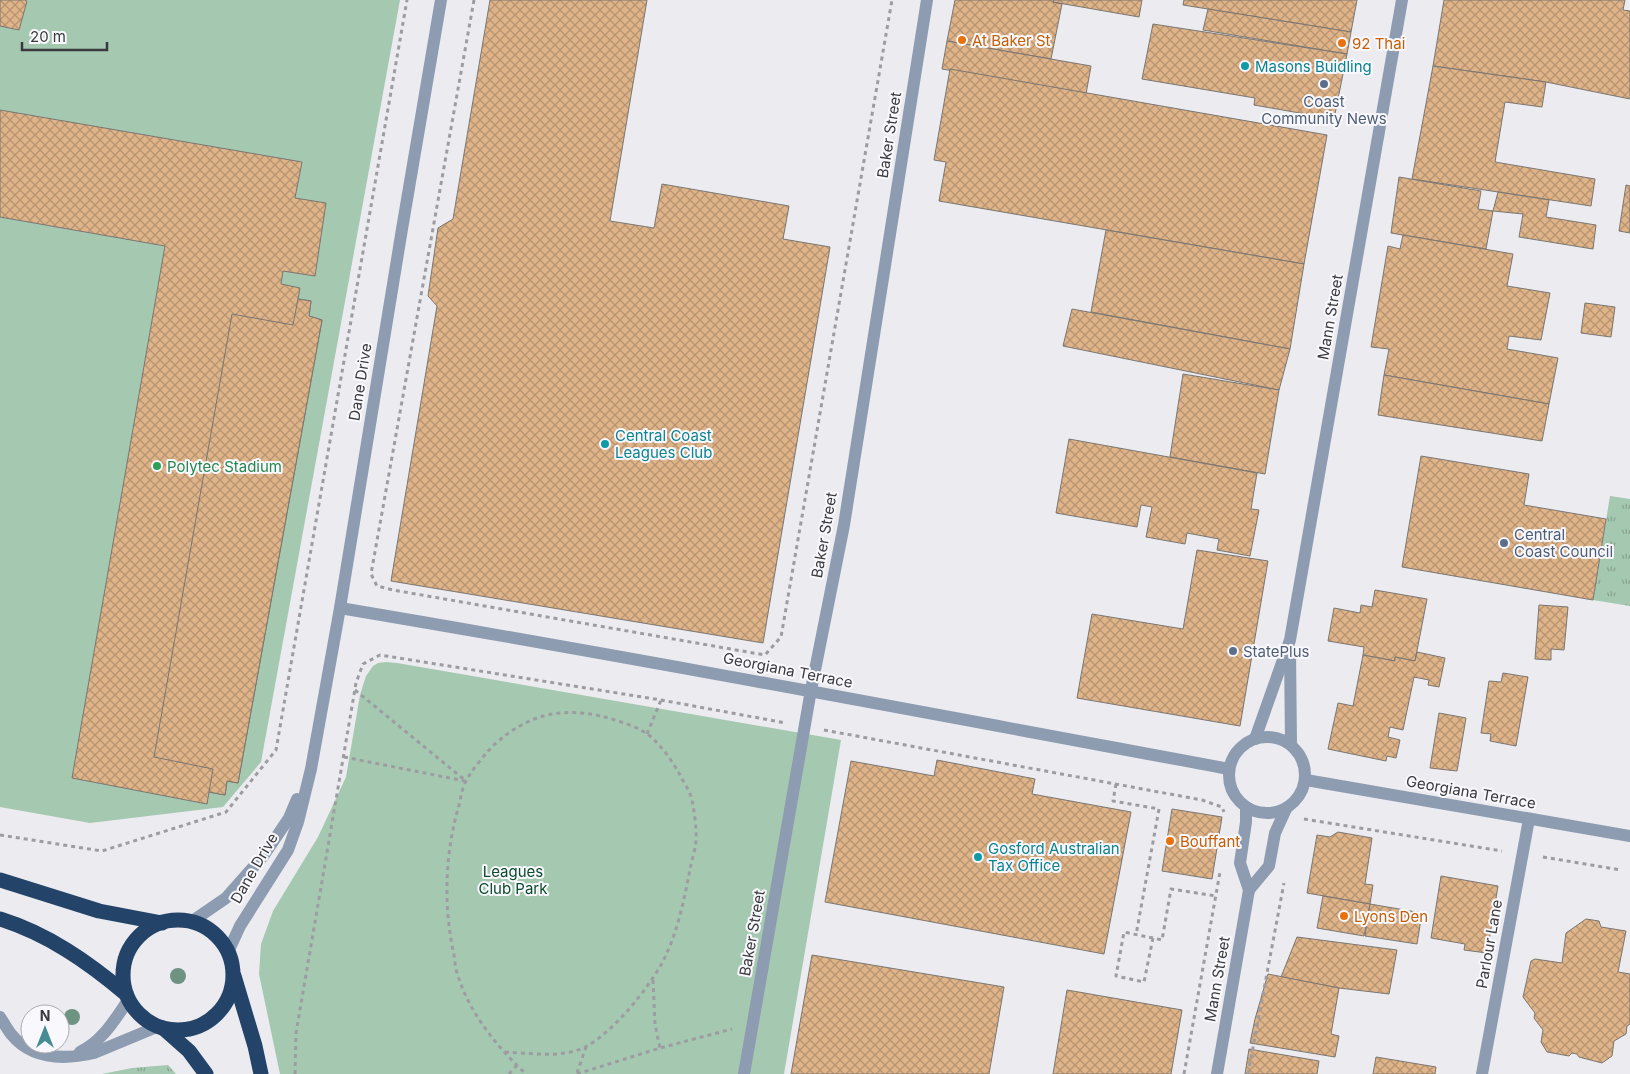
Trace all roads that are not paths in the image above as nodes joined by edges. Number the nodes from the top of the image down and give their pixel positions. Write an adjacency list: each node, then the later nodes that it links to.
1 (441, 0): 4 (street, Dane Drive)
2 (927, 0): 6 (street, Baker Street)
3 (1402, 0): 5 (street, Mann Street)
4 (340, 608): 6 (street, Georgiana Terrace); 9 (street, Dane Drive)
5 (1290, 640): 7 (street, Mann Street); 8 (street, Mann Street)
6 (811, 690): 10 (street, Georgiana Terrace); 29 (street, Baker Street)
7 (1256, 739): 8 (street); 10 (street)
8 (1291, 745): 11 (street)
9 (311, 769): 19 (street, Dane Drive); 21 (street, Dane Drive)
10 (1229, 769): 12 (street)
11 (1306, 780): 13 (street); 14 (street, Georgiana Terrace)
12 (1246, 807): 13 (street); 17 (street, Mann Street)
13 (1286, 809): 17 (street, Mann Street)
14 (1529, 819): 15 (street, Georgiana Terrace); 31 (street, Parlour Lane)
15 (1630, 836)
16 (0, 880): 20 (highway)
17 (1249, 890): 30 (street, Mann Street)
18 (0, 919): 23 (highway)
19 (192, 922): 20 (highway); 21 (highway)
20 (162, 923): 23 (highway)
21 (228, 952): 22 (highway)
22 (233, 975): 25 (highway); 28 (highway)
23 (128, 997): 25 (highway); 26 (street)
24 (0, 1017): 26 (street)
25 (161, 1027): 26 (street); 27 (highway)
26 (66, 1057)
27 (206, 1074)
28 (261, 1074)
29 (744, 1074)
30 (1217, 1074)
31 (1482, 1074)

